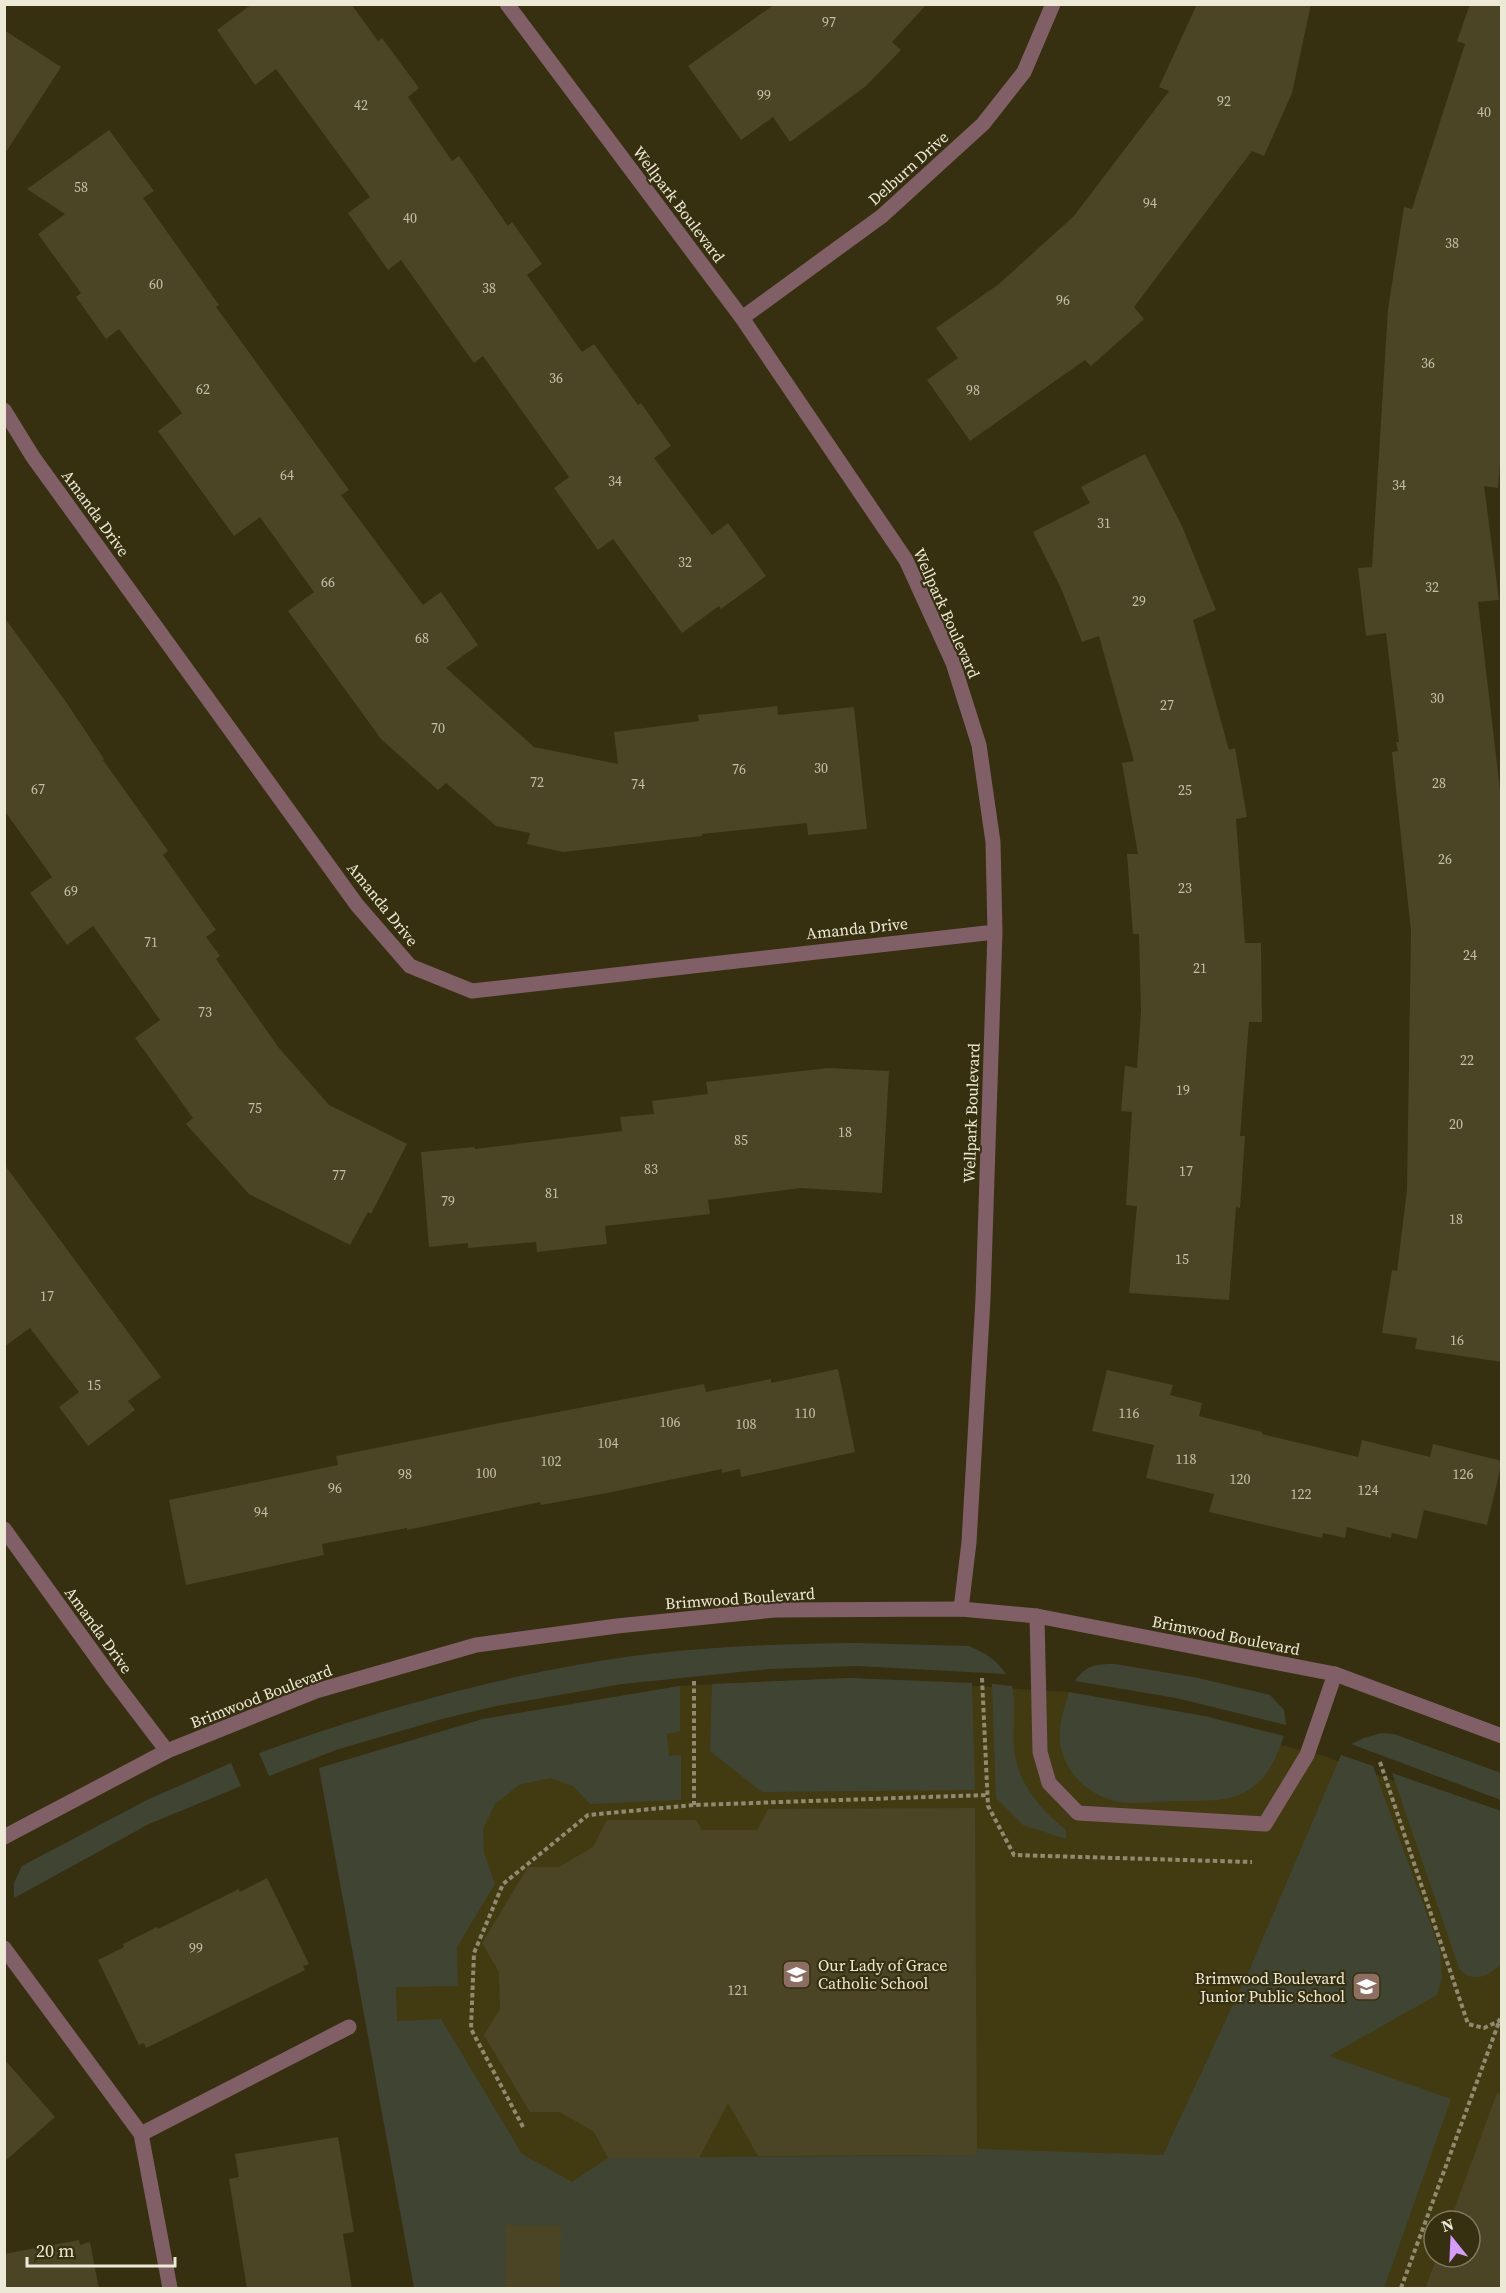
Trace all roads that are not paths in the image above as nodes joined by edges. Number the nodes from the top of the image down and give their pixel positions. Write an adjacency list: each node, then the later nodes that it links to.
1 (507, 4): 3 (street, Wellpark Boulevard)
2 (1053, 4): 3 (street, Delburn Drive)
3 (742, 318): 5 (street, Wellpark Boulevard)
4 (4, 410): 5 (street, Amanda Drive)
5 (995, 932): 7 (street, Wellpark Boulevard)
6 (4, 1529): 11 (street, Amanda Drive)
7 (961, 1609): 8 (street, Brimwood Boulevard); 11 (street, Brimwood Boulevard)
8 (1037, 1616): 9 (street, Brimwood Boulevard); 9 (street)
9 (1335, 1674): 10 (street, Brimwood Boulevard)
10 (1502, 1736)
11 (167, 1751): 12 (street, Brimwood Boulevard)
12 (4, 1837)
13 (4, 1948): 15 (street)
14 (349, 2026): 15 (street)
15 (141, 2134): 16 (street)
16 (170, 2289)

